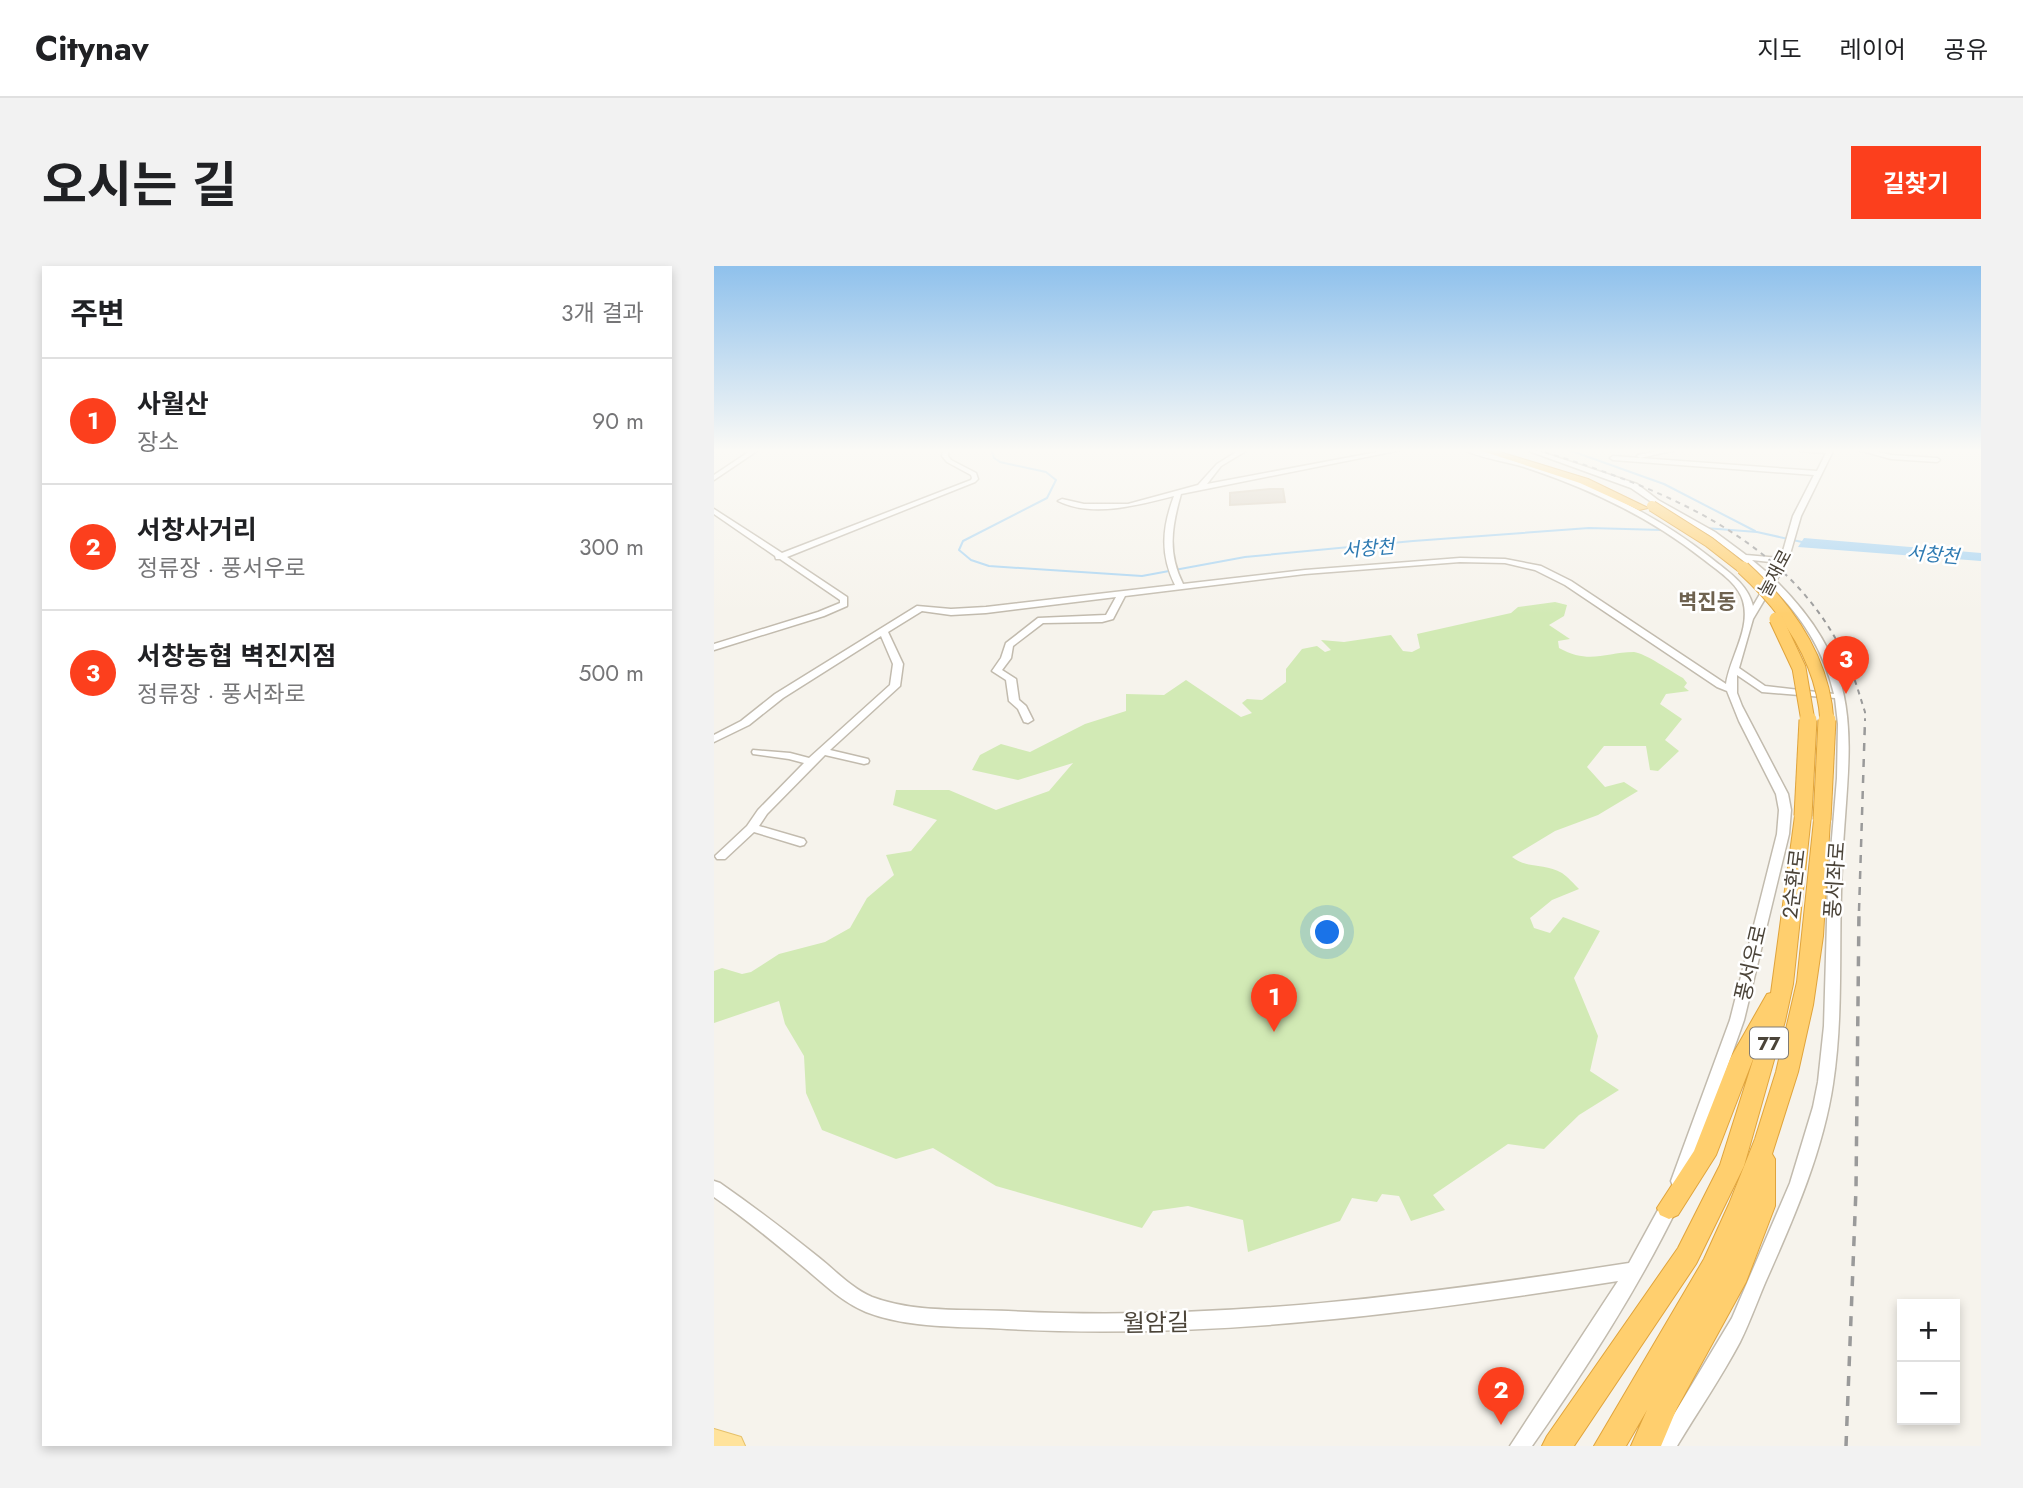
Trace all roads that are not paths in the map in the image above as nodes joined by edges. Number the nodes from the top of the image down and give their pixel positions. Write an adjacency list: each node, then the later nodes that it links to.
1 (914, 504): 13 (street)
2 (1075, 504): 3 (street)
3 (1125, 504)
4 (1175, 504): 18 (street)
5 (1622, 504): 14 (street)
6 (1641, 504): 10 (highway, 2순환로 / 77)
7 (1642, 504): 10 (highway, 2순환로 / 77)
8 (1658, 504): 15 (street, 풍서좌로)
9 (1803, 504): 12 (street, 눌재로)
10 (1648, 507): 33 (highway, 2순환로 / 77, bridge); 33 (highway, 2순환로 / 77, bridge)
11 (714, 511): 13 (street)
12 (1789, 548): 16 (street, 눌재로)
13 (779, 557): 23 (street)
14 (1708, 559): 15 (street); 17 (street)
15 (1747, 559): 16 (street); 19 (street, 풍서좌로)
16 (1784, 561): 19 (street, 눌재로)
17 (1736, 585): 19 (street); 21 (street)
18 (1180, 587): 20 (street); 25 (street)
19 (1768, 588): 21 (street, 눌재로); 26 (street, 풍서좌로)
20 (1121, 594): 22 (street); 27 (street)
21 (1749, 619): 24 (street)
22 (883, 631): 28 (street); 29 (street)
23 (714, 647)
24 (1735, 668): 25 (street); 26 (street)
25 (1732, 689): 40 (street, 풍서우로)
26 (1839, 696): 48 (street, 풍서좌로)
27 (1028, 720)
28 (714, 738)
29 (823, 751): 31 (street); 32 (street)
30 (757, 752): 32 (street)
31 (864, 761)
32 (811, 762): 34 (street)
33 (1812, 818): 37 (highway, 2순환로 / 77); 38 (highway, 2순환로 / 77)
34 (752, 828): 35 (street); 36 (street)
35 (800, 842)
36 (721, 856)
37 (1783, 984): 40 (highway); 45 (highway, 2순환로 / 77)
38 (1762, 1153): 46 (highway, 2순환로 / 77); 47 (highway)
39 (714, 1188): 41 (street, 월암길)
40 (1669, 1208): 41 (street, 풍서우로)
41 (1635, 1270): 44 (street, 풍서우로)
42 (714, 1442): 43 (main road)
43 (732, 1446)
44 (1520, 1446)
45 (1557, 1446)
46 (1609, 1446)
47 (1646, 1446)
48 (1665, 1446)

